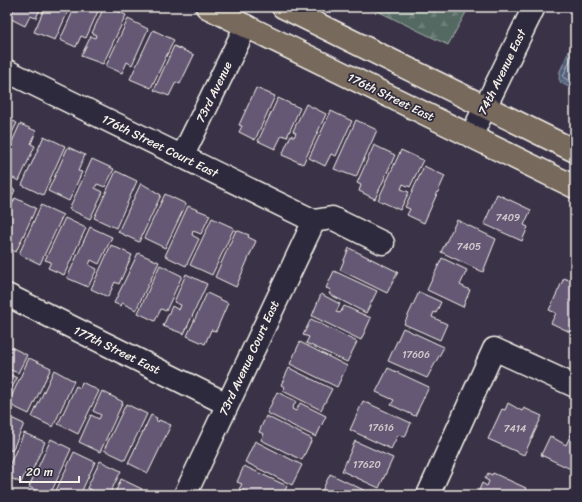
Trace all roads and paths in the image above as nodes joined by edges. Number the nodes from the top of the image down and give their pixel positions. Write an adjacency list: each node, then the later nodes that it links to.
1 (207, 7): 4 (main road, 176th Street East)
2 (283, 7): 6 (main road)
3 (534, 7): 6 (street, 74th Avenue East)
4 (246, 26): 7 (main road, 176th Street East); 9 (street, 73rd Avenue)
5 (7, 71): 9 (street, 176th Street Court East)
6 (486, 105): 7 (street, 74th Avenue East); 8 (main road)
7 (471, 136): 10 (main road, 176th Street East)
8 (575, 151)
9 (182, 157): 11 (street, 176th Street Court East)
10 (575, 187)
11 (314, 221): 12 (street); 15 (street, 73rd Avenue Court East)
12 (383, 243)
13 (7, 295): 15 (street, 177th Street East)
14 (575, 386): 17 (street)
15 (227, 404): 16 (street, 73rd Avenue Court East)
16 (185, 495)
17 (428, 495)

